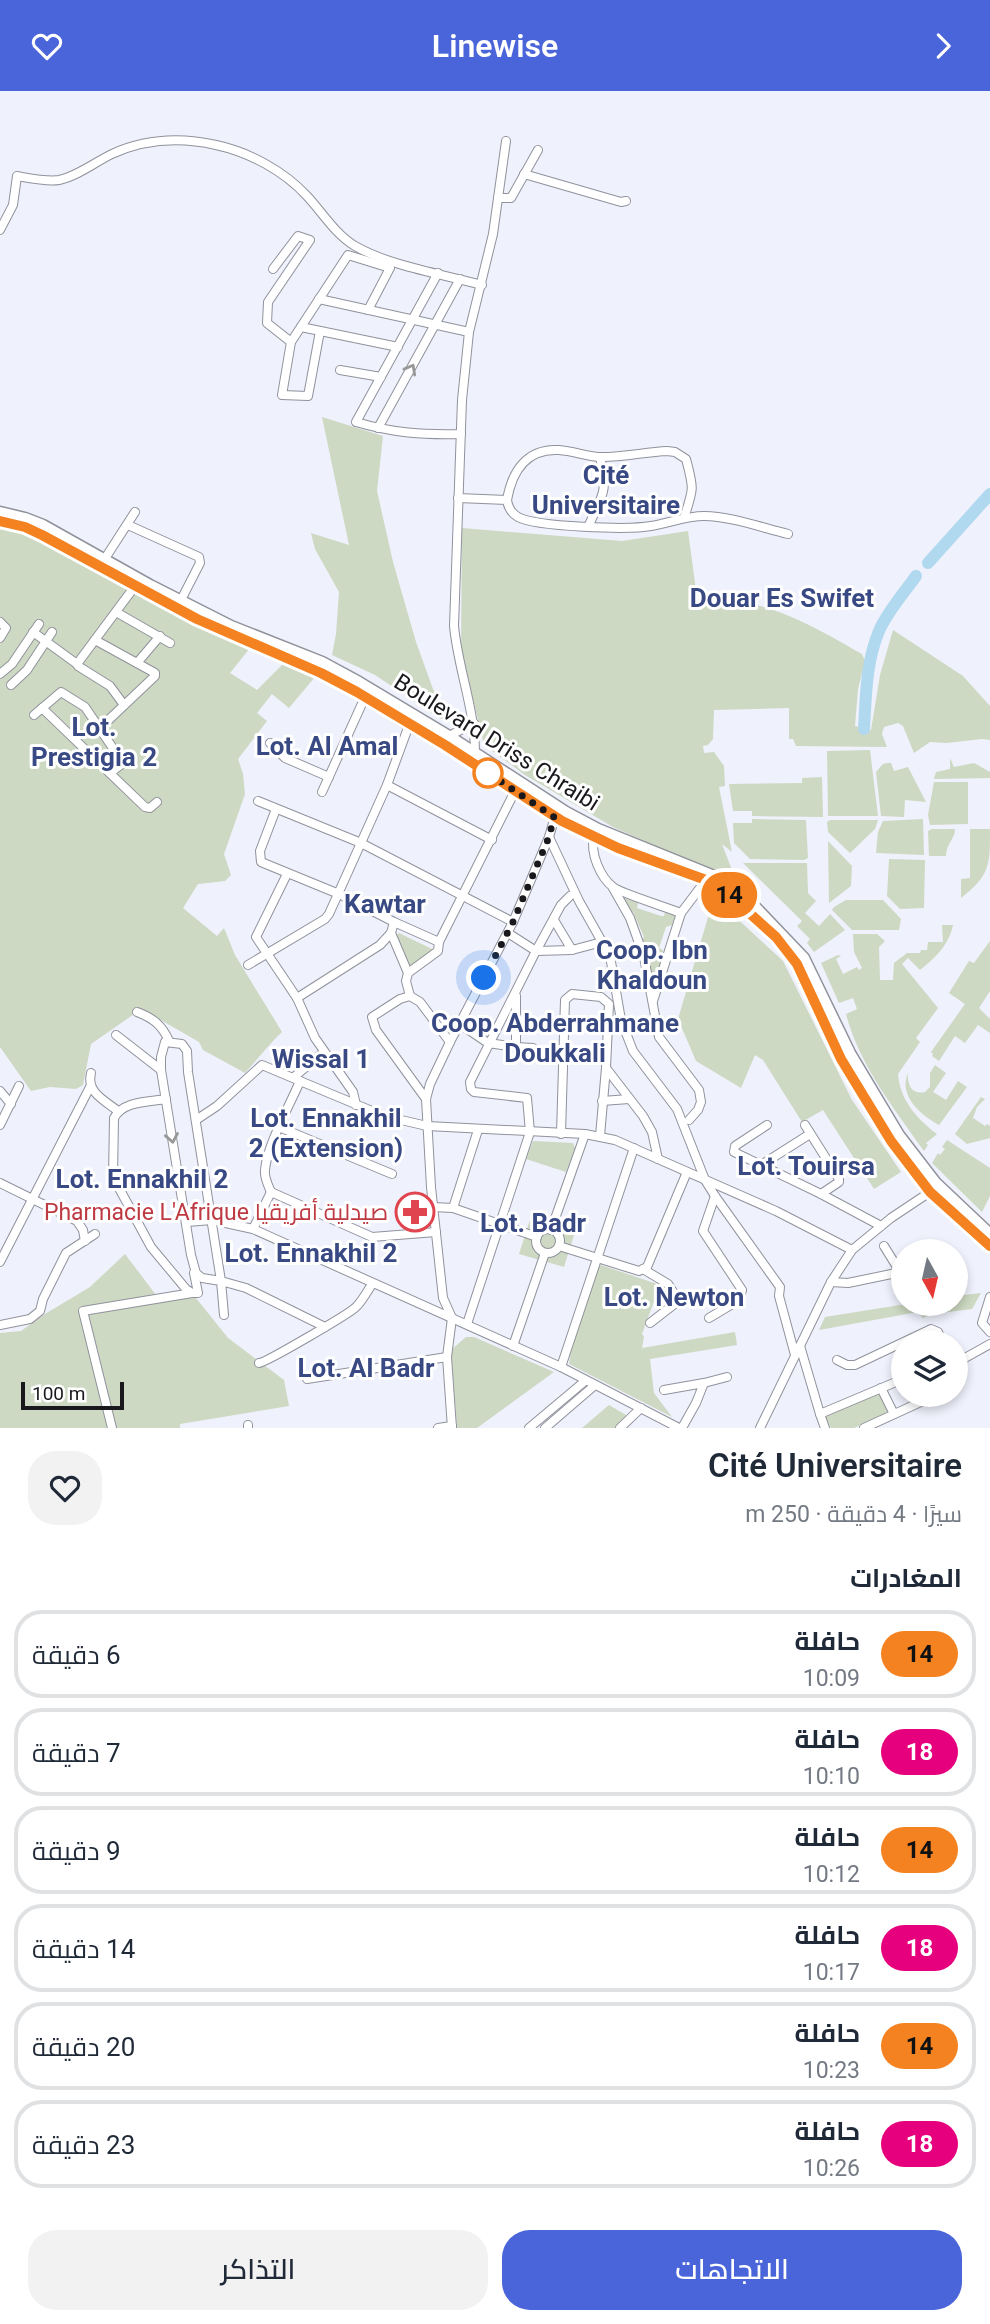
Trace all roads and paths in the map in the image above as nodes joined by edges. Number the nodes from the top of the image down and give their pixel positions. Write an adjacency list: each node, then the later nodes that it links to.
1 (506, 141): 4 (street)
2 (538, 150): 3 (street)
3 (524, 174): 4 (street); 5 (street)
4 (498, 198): 10 (street)
5 (626, 201)
6 (0, 230): 8 (street)
7 (273, 269): 18 (street)
8 (438, 273): 9 (street); 13 (street)
9 (460, 279): 10 (street); 14 (street)
10 (482, 285): 17 (street)
11 (319, 299): 12 (street); 12 (street); 15 (street)
12 (368, 310): 13 (street)
13 (412, 320): 14 (street); 19 (street)
14 (435, 324): 17 (street); 22 (street, one-way to 14)
15 (301, 327): 16 (street); 18 (street)
16 (320, 331): 18 (street); 19 (street)
17 (469, 333): 23 (street)
18 (291, 342)
19 (398, 347): 21 (street)
20 (340, 370): 21 (street)
21 (382, 377): 22 (street)
22 (378, 428): 23 (street)
23 (461, 434): 25 (street)
24 (600, 457): 26 (street); 29 (street); 32 (street)
25 (458, 498): 26 (street); 57 (street)
26 (507, 500): 32 (street)
27 (0, 512): 34 (main road, Boulevard Driss Chraibi)
28 (135, 512): 31 (street)
29 (684, 518): 32 (street); 33 (street)
30 (0, 521): 35 (main road, Boulevard Driss Chraibi)
31 (128, 525): 34 (street); 36 (street)
32 (589, 525)
33 (788, 534)
34 (104, 560): 36 (main road, Boulevard Driss Chraibi)
35 (135, 586): 37 (street); 40 (main road, Boulevard Driss Chraibi)
36 (181, 600): 40 (main road, Boulevard Driss Chraibi)
37 (116, 612): 43 (street); 46 (street)
38 (0, 622): 45 (street)
39 (39, 624): 41 (street)
40 (229, 630): 44 (main road, Boulevard Driss Chraibi)
41 (33, 632): 47 (street); 51 (street)
42 (52, 632): 47 (street)
43 (160, 636): 48 (street); 49 (street)
44 (248, 637): 53 (main road, Boulevard Driss Chraibi); 60 (main road, Boulevard Driss Chraibi)
45 (0, 638)
46 (95, 640): 49 (street); 50 (street)
47 (46, 641): 50 (street); 52 (street)
48 (170, 643)
49 (137, 663): 54 (street)
50 (77, 664): 54 (street)
51 (0, 674)
52 (11, 685)
53 (365, 697): 58 (main road, Boulevard Driss Chraibi); 64 (street)
54 (124, 705): 59 (street)
55 (42, 708): 56 (street); 59 (street); 63 (street)
56 (34, 715)
57 (474, 723): 60 (street); 62 (street)
58 (409, 725): 65 (street); 66 (main road, Boulevard Driss Chraibi)
59 (99, 729): 63 (street)
60 (449, 736): 62 (main road, Boulevard Driss Chraibi)
61 (270, 743): 64 (street)
62 (475, 753): 71 (main road, Boulevard Driss Chraibi)
63 (110, 773): 69 (street)
64 (329, 777): 67 (street)
65 (387, 785): 74 (street); 75 (street)
66 (515, 791): 71 (main road, Boulevard Driss Chraibi); 74 (street)
67 (321, 792)
68 (258, 801): 70 (street)
69 (157, 802)
70 (276, 809): 75 (street); 76 (street)
71 (559, 817): 72 (street); 73 (main road, Boulevard Driss Chraibi); 159 (main road, Boulevard Driss Chraibi)
72 (549, 837): 85 (street); 89 (street)
73 (594, 837): 77 (main road, Boulevard Driss Chraibi); 78 (street)
74 (492, 840): 80 (street)
75 (361, 843): 79 (street); 80 (street)
76 (287, 874): 79 (street); 92 (street)
77 (706, 880): 82 (street); 145 (main road, Boulevard Driss Chraibi)
78 (613, 888): 82 (street); 95 (street)
79 (339, 894): 84 (street); 92 (street)
80 (463, 894): 85 (street); 88 (street)
81 (570, 896): 83 (street)
82 (681, 913): 96 (street)
83 (554, 920): 90 (street); 91 (street)
84 (394, 922): 86 (street); 88 (street)
85 (513, 922): 87 (street)
86 (391, 933): 94 (street); 99 (street)
87 (508, 933): 91 (street); 102 (street)
88 (439, 942): 94 (street)
89 (602, 942): 90 (street); 142 (street)
90 (572, 950): 91 (street)
91 (536, 951): 97 (street)
92 (268, 955): 93 (street); 99 (street)
93 (248, 965)
94 (408, 973): 98 (street)
95 (648, 975): 96 (street); 100 (street)
96 (660, 977): 100 (street)
97 (516, 995): 106 (street); 107 (street)
98 (410, 996): 105 (street); 118 (street)
99 (297, 998): 109 (street)
100 (652, 1006): 125 (street)
101 (137, 1012): 104 (street)
102 (460, 1024): 105 (street); 106 (street)
103 (116, 1035): 111 (street)
104 (169, 1041): 111 (street); 124 (street)
105 (450, 1042): 118 (street)
106 (488, 1043): 107 (street); 132 (street)
107 (516, 1047): 108 (street)
108 (533, 1048)
109 (324, 1052): 113 (street); 122 (street)
110 (606, 1068): 119 (street); 120 (street); 133 (street)
111 (162, 1070): 117 (street)
112 (91, 1073): 115 (street)
113 (297, 1079): 122 (street); 124 (street); 130 (street)
114 (19, 1086): 121 (street)
115 (90, 1087): 123 (street); 148 (street)
116 (0, 1091): 121 (street)
117 (166, 1099): 123 (street); 152 (street, one-way to 152)
118 (426, 1099): 129 (street)
119 (629, 1099): 120 (street); 138 (street)
120 (601, 1101): 136 (street)
121 (11, 1104): 126 (street)
122 (356, 1105): 129 (street)
123 (118, 1111): 174 (street)
124 (196, 1120): 151 (street)
125 (688, 1120)
126 (0, 1125)
127 (767, 1125): 139 (street)
128 (806, 1125): 135 (street)
129 (427, 1126): 131 (street); 149 (street)
130 (279, 1128): 141 (street); 144 (street)
131 (478, 1130): 132 (street); 150 (street)
132 (530, 1132): 133 (street); 153 (street)
133 (561, 1134): 134 (street)
134 (585, 1134): 136 (street); 156 (street)
135 (810, 1134): 139 (street); 146 (street)
136 (600, 1136): 137 (street)
137 (635, 1148): 138 (street); 167 (street)
138 (658, 1159): 140 (street)
139 (761, 1165): 146 (street)
140 (687, 1172): 142 (street); 170 (street)
141 (391, 1174)
142 (705, 1180): 147 (street); 165 (street)
143 (0, 1183): 148 (street)
144 (271, 1192): 155 (street); 157 (street)
145 (930, 1192): 154 (street); 162 (main road, Boulevard Driss Chraibi)
146 (821, 1193): 154 (street)
147 (715, 1196): 178 (street); 188 (street)
148 (31, 1199): 161 (street); 168 (street)
149 (433, 1207): 150 (street); 157 (street)
150 (453, 1208): 153 (street)
151 (212, 1220): 152 (street); 155 (street); 171 (street)
152 (187, 1222): 169 (street)
153 (500, 1225): 160 (street); 180 (street)
154 (881, 1226): 165 (street)
155 (253, 1229): 173 (street)
156 (551, 1230): 160 (street); 163 (street)
157 (436, 1232): 177 (street)
158 (95, 1234): 161 (street)
159 (990, 1234)
160 (537, 1237): 166 (street)
161 (85, 1241): 181 (street)
162 (990, 1245)
163 (559, 1246): 166 (street); 167 (street)
164 (884, 1246): 172 (street)
165 (852, 1250): 172 (street)
166 (545, 1253): 185 (street)
167 (598, 1256): 170 (street); 193 (street)
168 (0, 1262)
169 (193, 1265): 171 (street); 174 (street)
170 (643, 1269): 179 (street)
171 (221, 1280): 176 (street); 182 (street)
172 (831, 1282): 186 (street)
173 (372, 1284): 177 (street); 182 (street)
174 (195, 1293): 209 (street)
175 (990, 1297): 183 (street)
176 (225, 1315)
177 (452, 1318): 180 (street); 190 (street)
178 (709, 1318)
179 (650, 1323)
180 (467, 1324): 185 (street)
181 (0, 1325)
182 (325, 1327): 192 (street)
183 (990, 1332)
184 (990, 1344): 189 (street)
185 (513, 1346): 193 (street)
186 (800, 1346): 188 (street); 205 (street)
187 (891, 1348): 191 (street)
188 (795, 1355): 215 (street)
189 (968, 1356)
190 (447, 1357): 195 (street); 208 (street)
191 (837, 1360)
192 (259, 1363)
193 (561, 1367): 196 (street)
194 (727, 1377): 197 (street)
195 (307, 1379)
196 (585, 1381): 199 (street); 203 (street)
197 (704, 1383): 201 (street); 214 (street)
198 (891, 1383): 200 (street)
199 (595, 1385): 203 (street); 204 (street)
200 (881, 1388): 205 (street); 206 (street)
201 (664, 1390)
202 (909, 1407): 206 (street)
203 (563, 1408): 211 (street); 212 (street)
204 (641, 1408): 207 (street); 213 (street)
205 (820, 1414): 216 (street)
206 (894, 1414): 217 (street)
207 (666, 1425): 214 (street)
208 (452, 1427): 210 (street)
209 (112, 1428)
210 (438, 1428)
211 (529, 1428)
212 (545, 1428)
213 (620, 1428)
214 (680, 1428)
215 (760, 1428)
216 (825, 1428)
217 (864, 1428)

